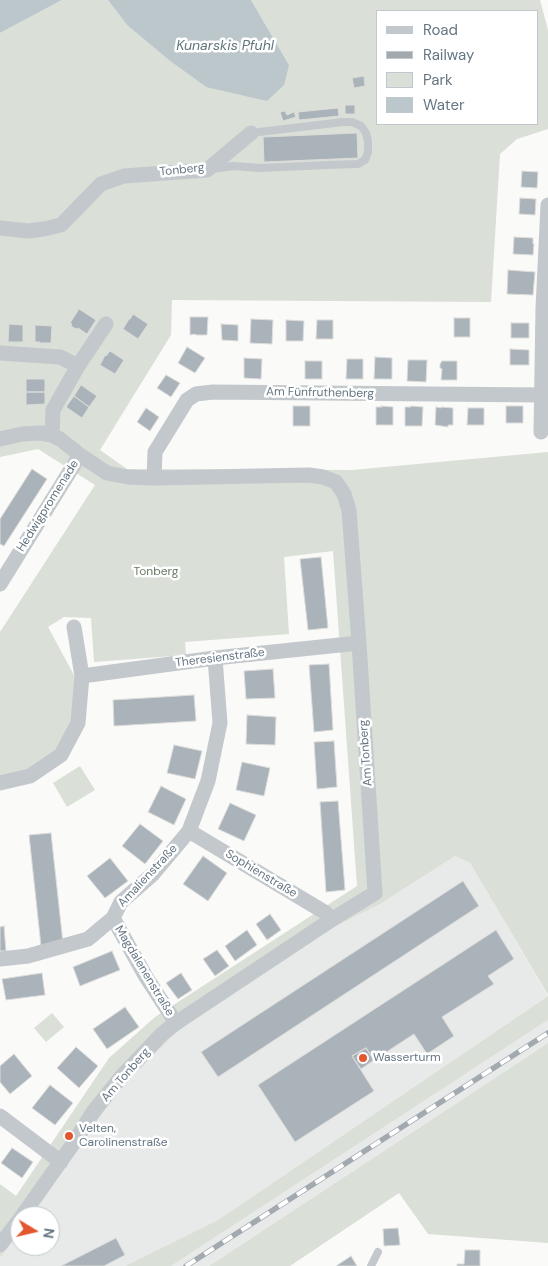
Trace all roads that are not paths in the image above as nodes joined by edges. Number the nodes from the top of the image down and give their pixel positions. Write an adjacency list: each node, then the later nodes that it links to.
1 (251, 133): 2 (street, Tonberg); 2 (lane)
2 (207, 170): 4 (street, Tonberg)
3 (548, 205): 8 (street)
4 (0, 228)
5 (106, 324): 7 (street)
6 (0, 352): 7 (street)
7 (78, 366): 10 (street)
8 (542, 395): 9 (street); 13 (street, Am Fünfruthenberg)
9 (541, 432)
10 (52, 435): 11 (street); 12 (street, Am Tonberg)
11 (0, 439)
12 (80, 455): 13 (street, Am Tonberg); 14 (street, Hedwigpromenade)
13 (154, 478): 16 (street, Am Tonberg)
14 (0, 584)
15 (74, 627): 18 (street)
16 (359, 643): 17 (street, Theresienstraße); 22 (street, Am Tonberg)
17 (215, 658): 18 (street, Theresienstraße); 20 (street, Amalienstraße)
18 (82, 676): 19 (street)
19 (0, 783)
20 (189, 831): 21 (street, Amalienstraße); 22 (street, Sophienstraße)
21 (112, 918): 23 (street, Amalienstraße); 24 (street, Magdalenenstraße)
22 (331, 920): 24 (street, Am Tonberg)
23 (0, 960)
24 (176, 1024): 26 (street, Am Tonberg)
25 (0, 1116): 26 (street)
26 (61, 1162): 27 (street, Am Tonberg)
27 (29, 1206)
28 (10, 1232): 29 (street)
29 (0, 1245)
30 (378, 1252): 31 (lane)
31 (371, 1266)

